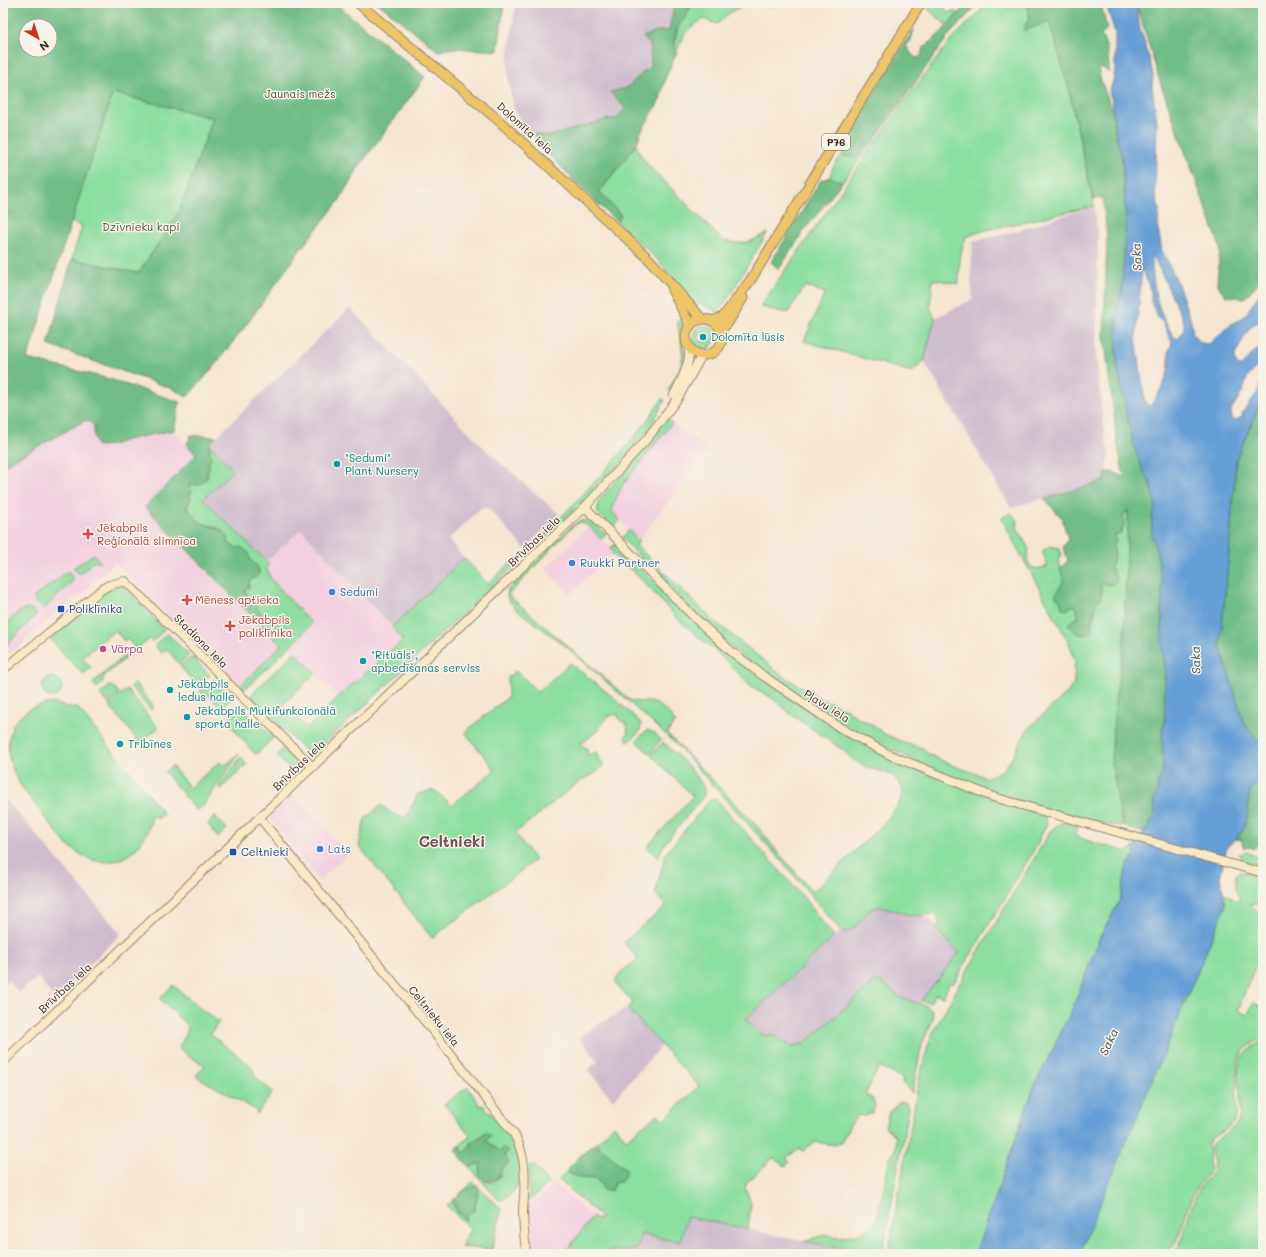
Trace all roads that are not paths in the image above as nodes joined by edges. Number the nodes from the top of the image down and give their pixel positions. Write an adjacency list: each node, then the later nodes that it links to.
1 (358, 3): 3 (main road, Dolomīta iela)
2 (921, 3): 4 (main road, P76)
3 (668, 280): 5 (main road, Dolomīta iela); 7 (main road, Dolomīta iela)
4 (750, 281): 6 (main road, P76); 8 (main road, P76)
5 (702, 319): 6 (main road); 7 (main road)
6 (712, 321): 8 (main road)
7 (689, 328): 9 (main road)
8 (721, 329): 10 (main road)
9 (689, 347): 10 (main road); 11 (street, Brīvības iela)
10 (702, 355): 11 (street, Brīvības iela)
11 (669, 407): 12 (street, Brīvības iela)
12 (585, 507): 14 (street, Brīvības iela); 16 (street, Pļavu iela)
13 (3, 670): 14 (street, Stadiona iela)
14 (313, 767): 15 (street, Brīvības iela)
15 (260, 818): 17 (street, Brīvības iela); 18 (street, Celtnieku iela)
16 (1263, 873)
17 (3, 1062)
18 (526, 1254)

